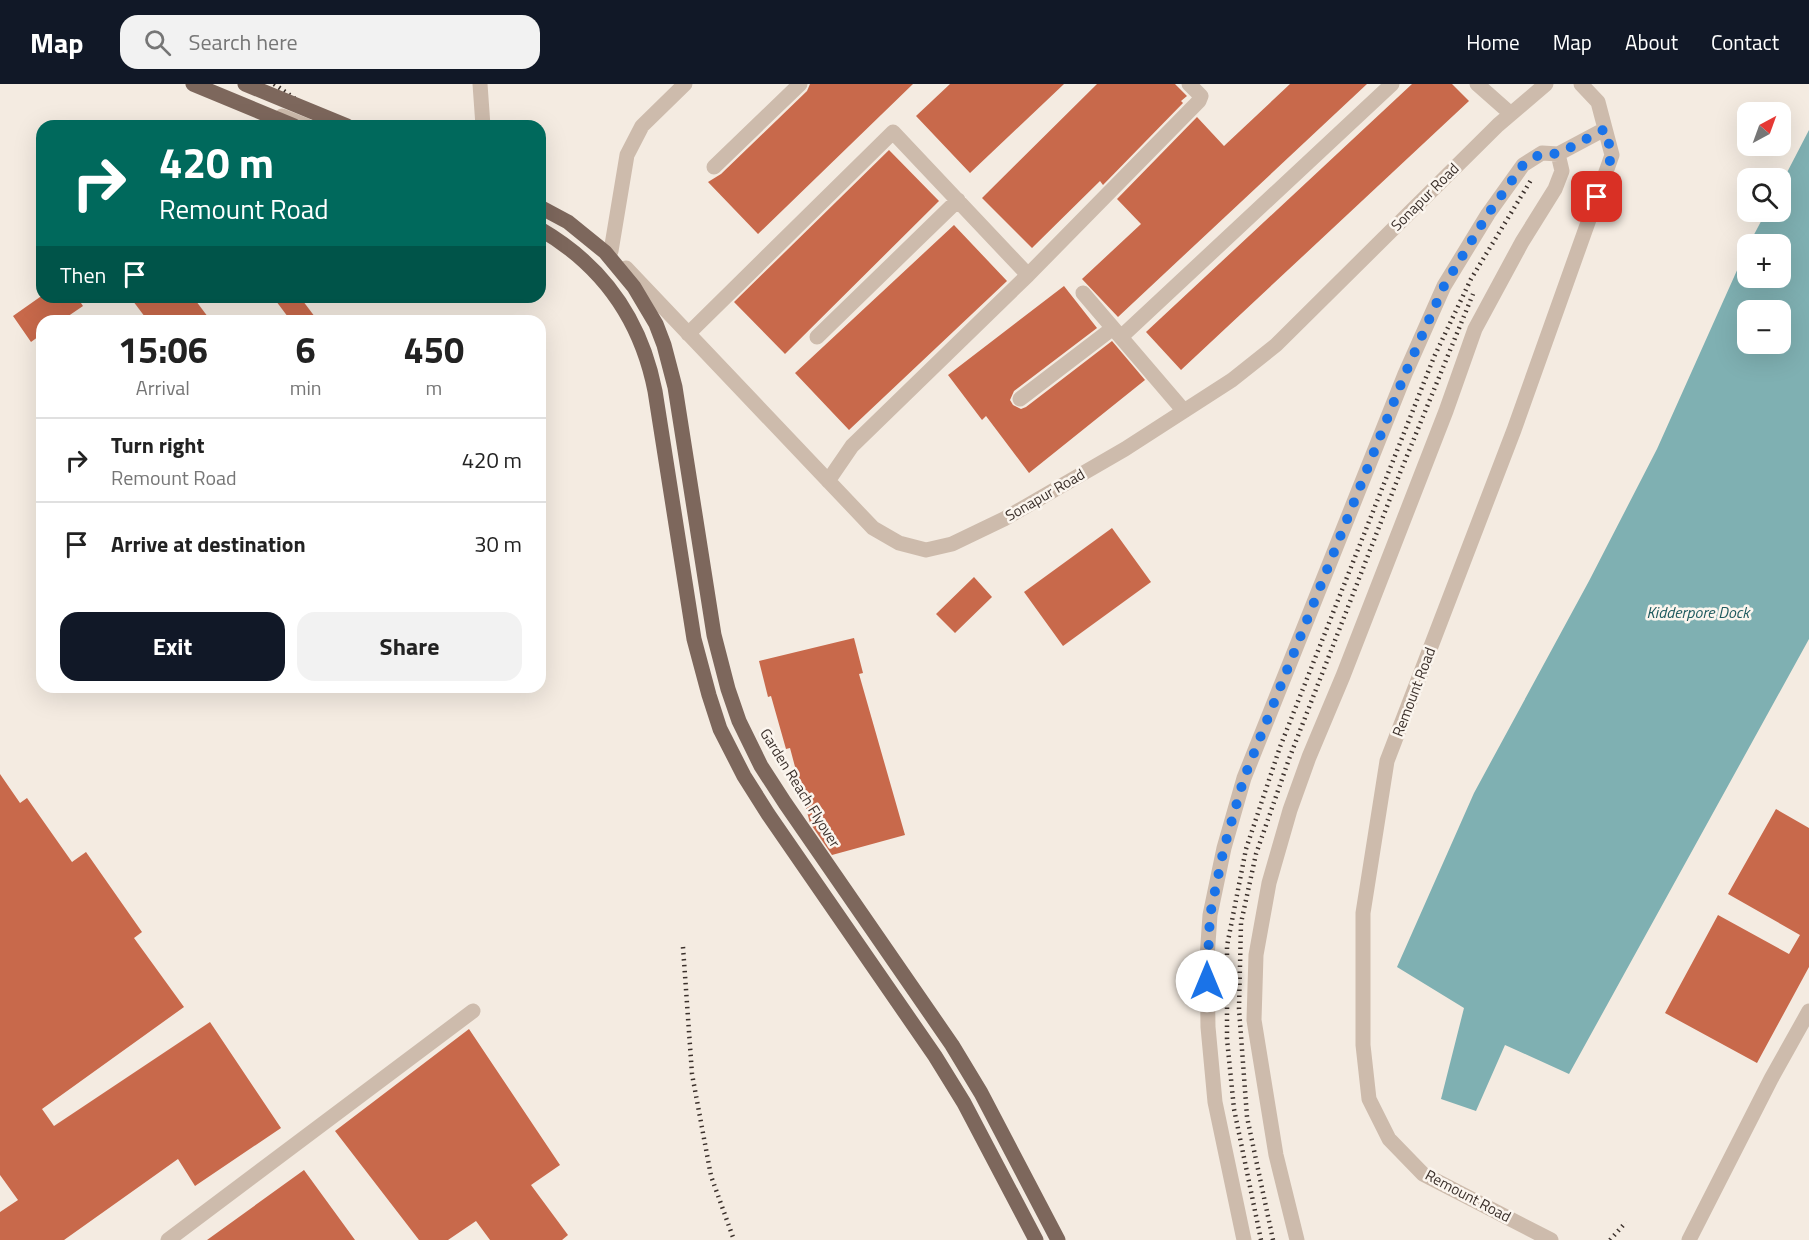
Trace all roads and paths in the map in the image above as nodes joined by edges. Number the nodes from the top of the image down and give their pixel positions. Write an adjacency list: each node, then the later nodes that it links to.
1 (193, 84): 13 (main road)
2 (207, 84): 14 (street)
3 (245, 84): 15 (main road, bridge)
4 (480, 84): 16 (street)
5 (685, 84): 24 (street)
6 (800, 84): 19 (street)
7 (1189, 84): 25 (street)
8 (1392, 84): 27 (street)
9 (1477, 84): 12 (street)
10 (1546, 84): 12 (street, Sonapur Road)
11 (1581, 84): 17 (street, Remount Road)
12 (1511, 114): 31 (street, Sonapur Road)
13 (280, 120)
14 (293, 120)
15 (332, 120)
16 (483, 120)
17 (1605, 129): 18 (street); 40 (street, Remount Road)
18 (1558, 154): 38 (street); 39 (street)
19 (714, 167)
20 (958, 201): 25 (street); 28 (street); 29 (street)
21 (546, 210): 37 (main road, Garden Reach Flyover, bridge)
22 (546, 217): 24 (street, Sonapur Road)
23 (546, 233): 36 (main road)
24 (611, 251): 28 (street, Sonapur Road)
25 (1028, 275): 32 (street)
26 (1083, 293): 27 (street)
27 (1117, 333): 30 (street); 31 (street)
28 (688, 334): 32 (street, Sonapur Road)
29 (817, 337)
30 (1020, 399)
31 (1184, 411): 32 (street, Sonapur Road)
32 (828, 481)
33 (474, 1011): 35 (street)
34 (1809, 1011): 41 (street)
35 (168, 1240)
36 (1036, 1240)
37 (1058, 1240)
38 (1244, 1240)
39 (1297, 1240)
40 (1551, 1240)
41 (1689, 1240)

